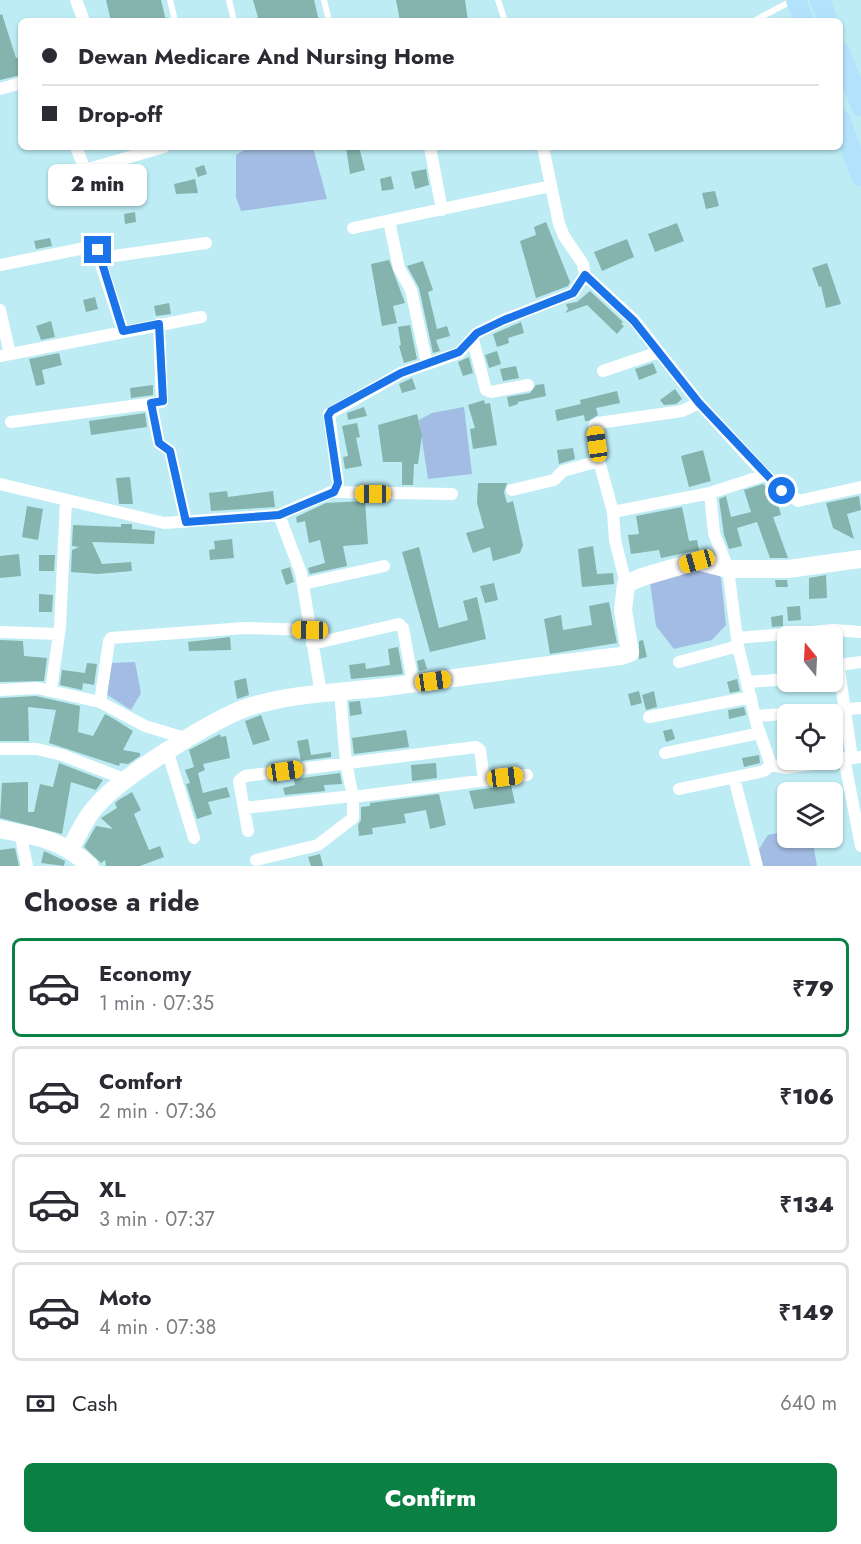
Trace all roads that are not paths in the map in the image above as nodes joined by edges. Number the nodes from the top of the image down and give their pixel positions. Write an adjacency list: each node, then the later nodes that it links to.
1 (76, 0): 8 (street)
2 (171, 0): 9 (lane)
3 (229, 0): 10 (lane)
4 (324, 0): 11 (lane)
5 (498, 0): 12 (lane)
6 (795, 0): 13 (lane); 14 (main road)
7 (820, 0): 15 (main road)
8 (83, 18)
9 (174, 18)
10 (233, 18)
11 (328, 18)
12 (504, 18)
13 (760, 18)
14 (803, 18)
15 (827, 18)
16 (843, 60): 19 (main road)
17 (18, 84): 18 (street)
18 (0, 89)
19 (861, 106)
20 (843, 127): 25 (main road)
21 (77, 150): 22 (street)
22 (154, 150)
23 (431, 150): 27 (street)
24 (544, 150): 26 (street)
25 (861, 176)
26 (551, 186): 27 (street); 33 (street)
27 (442, 210): 28 (street)
28 (389, 221): 29 (street); 41 (street)
29 (353, 228)
30 (206, 243): 31 (street)
31 (100, 258): 32 (street); 37 (street)
32 (0, 265)
33 (585, 275): 38 (street); 39 (street)
34 (0, 310): 40 (street)
35 (201, 317): 36 (street)
36 (159, 324): 37 (street); 44 (street)
37 (123, 331): 40 (street)
38 (473, 340): 41 (street); 43 (street)
39 (659, 351): 42 (street); 45 (street)
40 (5, 355)
41 (428, 364): 52 (street)
42 (603, 371)
43 (528, 385)
44 (151, 403): 46 (street); 58 (street)
45 (699, 403): 47 (street); 48 (street)
46 (12, 422)
47 (599, 461): 51 (street); 56 (street)
48 (765, 475): 50 (street); 53 (street)
49 (0, 484): 55 (street)
50 (861, 487)
51 (512, 490)
52 (334, 492): 54 (street); 57 (street)
53 (710, 493): 56 (street); 61 (street)
54 (452, 494)
55 (66, 501): 58 (street); 68 (street)
56 (613, 512): 63 (street)
57 (279, 515): 58 (street); 62 (street)
58 (186, 522)
59 (861, 559): 61 (street)
60 (384, 566): 62 (street)
61 (728, 569): 63 (street); 70 (street)
62 (303, 584): 64 (street)
63 (627, 584): 77 (street)
64 (310, 630): 71 (street); 84 (street)
65 (843, 631): 67 (street)
66 (0, 632): 68 (street)
67 (861, 632)
68 (59, 634): 79 (street)
69 (777, 637): 70 (street)
70 (738, 642): 73 (street); 76 (street)
71 (312, 644): 77 (street); 82 (street)
72 (861, 662): 74 (street)
73 (679, 663)
74 (843, 670)
75 (777, 680): 76 (street)
76 (747, 682): 83 (street)
77 (413, 684): 80 (street)
78 (0, 690): 79 (street)
79 (51, 690): 84 (street)
80 (339, 692): 82 (street); 97 (street)
81 (842, 692): 87 (street)
82 (321, 694): 92 (street)
83 (751, 697): 89 (street); 90 (street)
84 (100, 702): 92 (street)
85 (861, 708): 87 (street)
86 (843, 710): 87 (street)
87 (846, 710): 96 (street)
88 (777, 715): 89 (street)
89 (755, 716): 91 (street)
90 (649, 717)
91 (760, 733): 95 (street); 98 (street)
92 (188, 739): 94 (street)
93 (0, 749): 101 (street)
94 (168, 753): 101 (street); 109 (street)
95 (665, 753)
96 (852, 758): 98 (street); 110 (street)
97 (346, 763): 102 (street); 104 (street); 105 (street)
98 (771, 765): 100 (street)
99 (527, 775): 102 (street)
100 (734, 778): 103 (street); 115 (street)
101 (127, 780): 111 (street)
102 (484, 780): 104 (street)
103 (680, 789)
104 (352, 797): 105 (street); 112 (street)
105 (244, 808): 107 (street)
106 (0, 829): 108 (street)
107 (248, 831)
108 (20, 833): 111 (street); 113 (street)
109 (194, 838)
110 (861, 846)
111 (71, 848): 114 (street)
112 (256, 860)
113 (27, 866)
114 (90, 866)
115 (757, 866)

